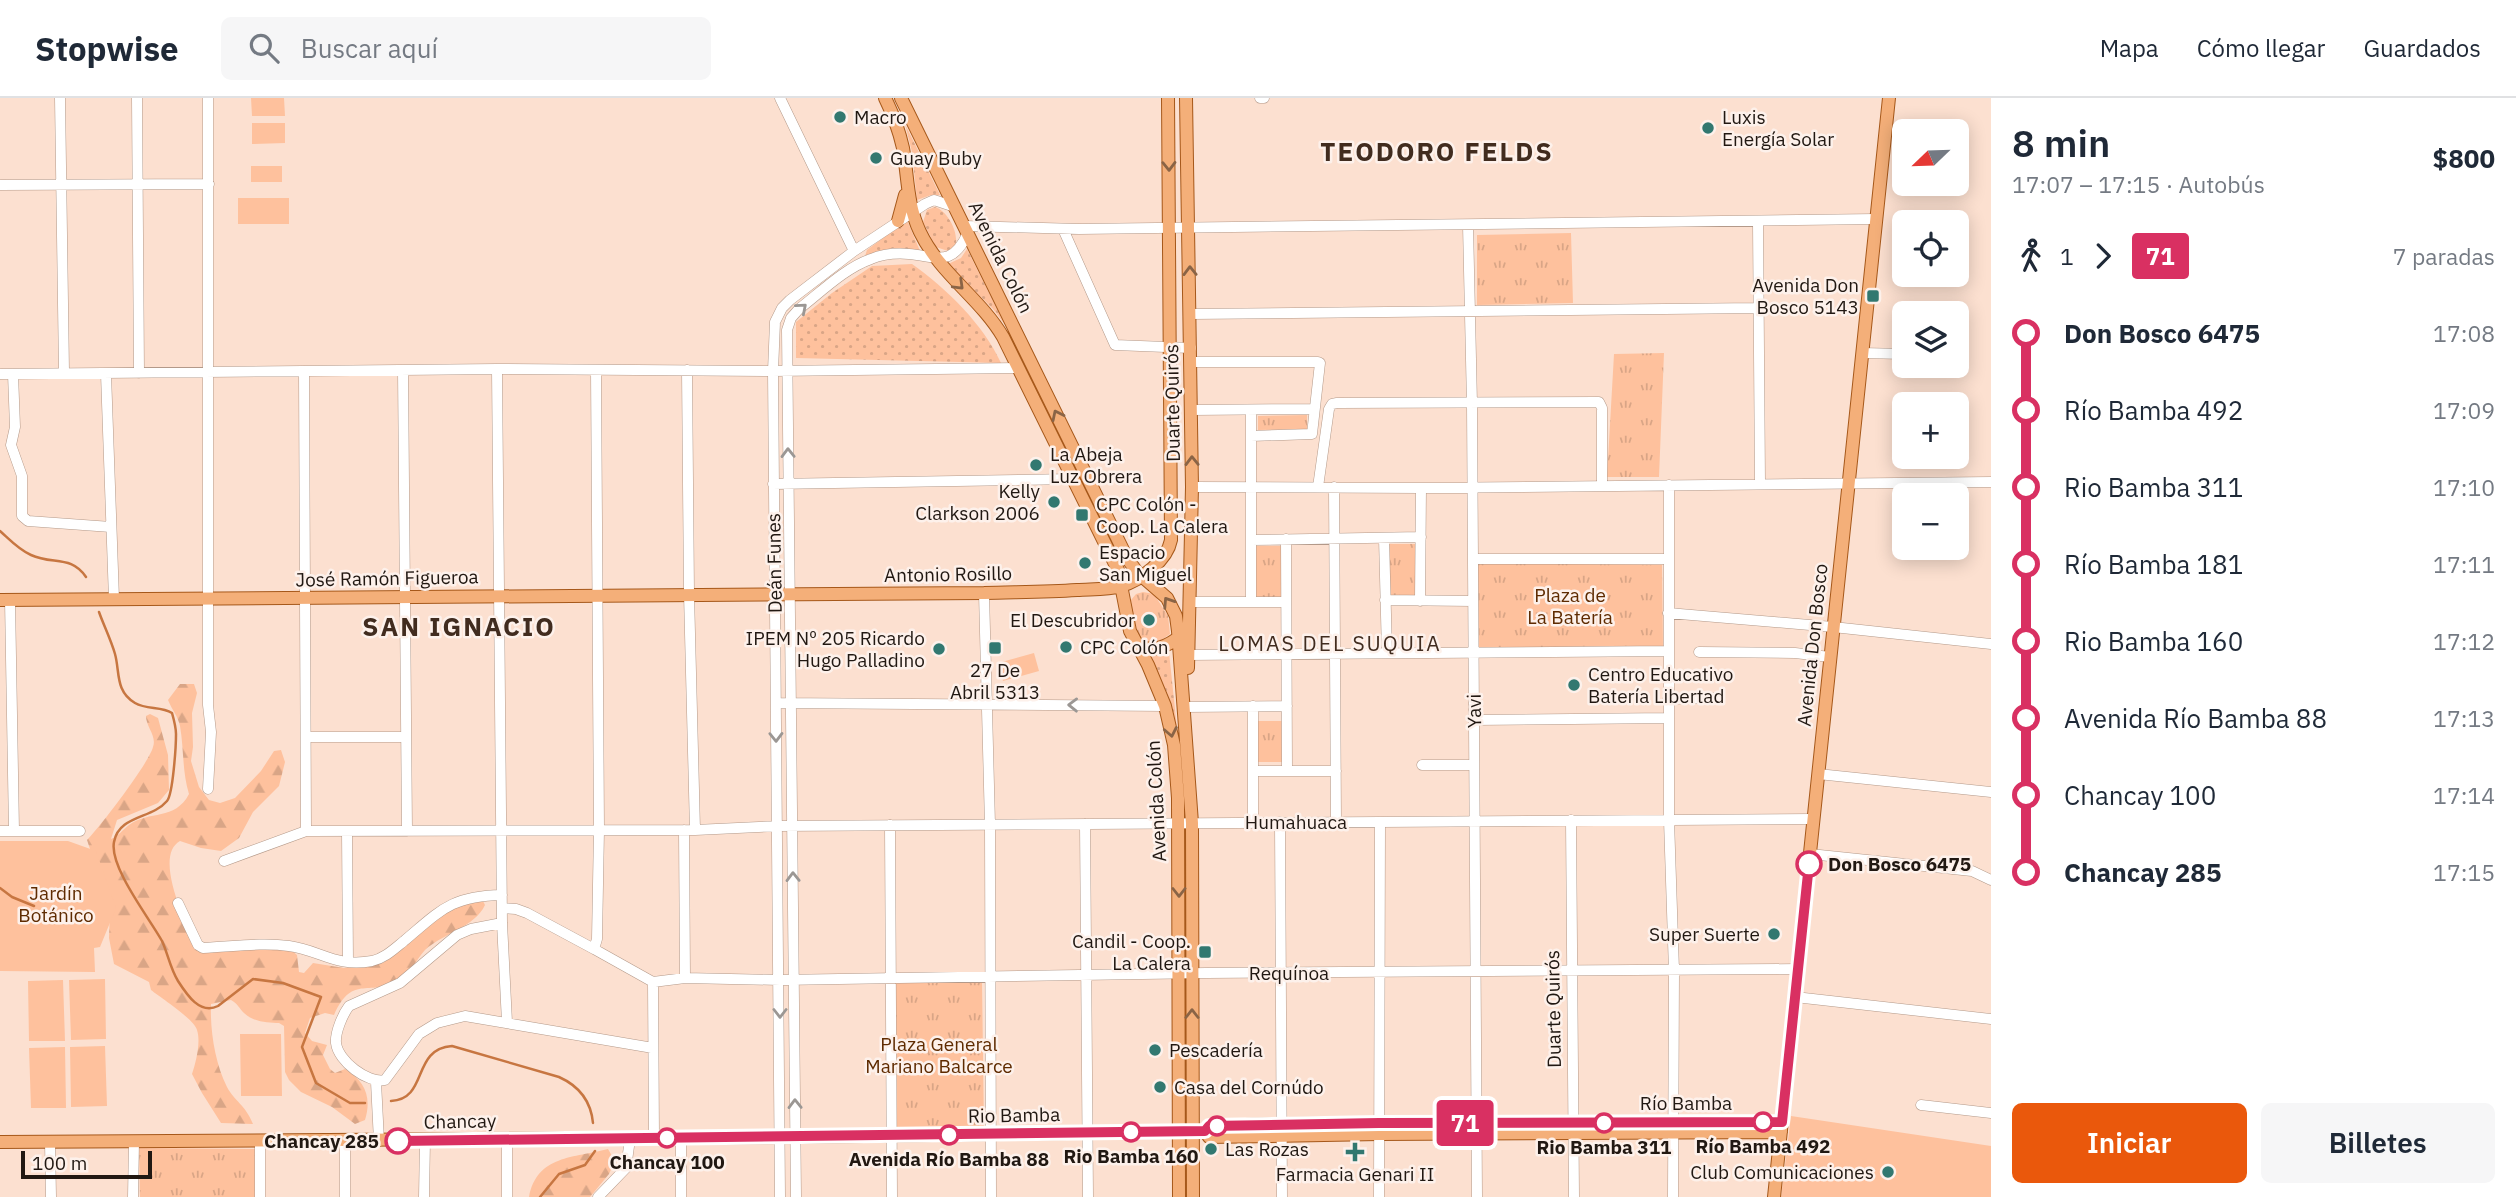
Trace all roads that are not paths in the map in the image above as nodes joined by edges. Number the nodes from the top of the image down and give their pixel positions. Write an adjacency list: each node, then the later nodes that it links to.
1 (60, 98): 13 (street)
2 (137, 98): 10 (street)
3 (208, 98): 11 (street)
4 (780, 98): 25 (street)
5 (885, 98): 14 (main road, Avenida Colón)
6 (901, 98): 15 (main road, Avenida Colón)
7 (1168, 98): 21 (main road, Duarte Quirós, one-way to 21)
8 (1186, 98): 22 (main road, Duarte Quirós)
9 (1889, 98): 17 (main road, Avenida Don Bosco)
10 (138, 183): 11 (street); 13 (street); 45 (street)
11 (209, 184): 43 (street)
12 (0, 185): 13 (street)
13 (61, 185): 44 (street)
14 (907, 185): 16 (main road, Avenida Colón); 18 (main road)
15 (955, 207): 16 (street, Deán Funes); 24 (main road, Avenida Colón)
16 (912, 212): 18 (street, Deán Funes); 26 (main road, Avenida Colón)
17 (1876, 219): 19 (street); 32 (main road, Avenida Don Bosco)
18 (898, 221): 25 (street, Deán Funes)
19 (1758, 222): 20 (street); 27 (street)
20 (1468, 225): 22 (street); 28 (street, Yavi)
21 (1170, 227): 22 (street); 23 (street); 30 (main road, Duarte Quirós)
22 (1189, 228): 29 (main road, Duarte Quirós, one-way to 22)
23 (1063, 229): 24 (street); 30 (street)
24 (966, 230): 26 (street); 77 (main road, Avenida Colón, one-way to 24)
25 (854, 251): 42 (street, Deán Funes)
26 (935, 258): 35 (main road, Avenida Colón, one-way to 35); 40 (street, Deán Funes, one-way to 26)
27 (1758, 308): 28 (street); 58 (street)
28 (1470, 312): 29 (street); 49 (street, Yavi)
29 (1191, 313): 31 (main road, Duarte Quirós)
30 (1170, 348): 31 (street); 77 (main road, Duarte Quirós)
31 (1191, 348): 34 (main road, Duarte Quirós)
32 (1862, 353): 33 (street); 56 (main road, Avenida Don Bosco)
33 (1892, 354)
34 (1191, 362): 50 (street); 51 (main road, Duarte Quirós)
35 (1018, 368): 40 (street); 55 (main road, Avenida Colón)
36 (497, 369): 37 (street); 38 (street); 84 (street)
37 (402, 370): 41 (street); 87 (street)
38 (596, 370): 39 (street); 81 (street)
39 (687, 370): 42 (street); 80 (street)
40 (787, 370): 42 (street); 60 (street, Deán Funes, one-way to 40)
41 (304, 371): 43 (street); 86 (street)
42 (773, 371): 59 (street, Deán Funes)
43 (209, 372): 45 (street); 85 (street)
44 (64, 373): 47 (street); 48 (street)
45 (139, 373): 48 (street)
46 (0, 374): 47 (street)
47 (13, 374): 54 (street)
48 (106, 374): 69 (street)
49 (1472, 404): 62 (street); 65 (street); 67 (street, Yavi)
50 (1314, 409): 52 (street); 53 (street)
51 (1192, 410): 52 (street); 63 (main road, Duarte Quirós, one-way to 51)
52 (1251, 410): 53 (street)
53 (1251, 436): 64 (street)
54 (6, 445): 69 (street)
55 (1073, 479): 60 (street); 78 (main road, Avenida Colón)
56 (1848, 482): 57 (street); 58 (street); 97 (main road, Avenida Don Bosco)
57 (1991, 482)
58 (1760, 483): 61 (street)
59 (772, 484): 60 (street); 82 (street, Deán Funes)
60 (789, 485): 83 (street, Deán Funes)
61 (1669, 485): 62 (street); 76 (street)
62 (1602, 486): 67 (street)
63 (1192, 487): 64 (street); 95 (main road, Duarte Quirós)
64 (1251, 487): 65 (street); 74 (street)
65 (1318, 487): 66 (street)
66 (1334, 487): 68 (street); 71 (street)
67 (1473, 487): 68 (street); 75 (street, Yavi)
68 (1421, 488): 70 (street)
69 (111, 527): 88 (street)
70 (1421, 537): 72 (street); 91 (street)
71 (1335, 538): 72 (street); 73 (street); 107 (street)
72 (1384, 538): 90 (street)
73 (1286, 539): 74 (street); 94 (street)
74 (1251, 540): 93 (street)
75 (1473, 559): 76 (street); 92 (street, Yavi)
76 (1668, 559): 96 (street)
77 (1141, 576): 78 (main road, Duarte Quirós); 99 (main road, Avenida Colón, one-way to 77)
78 (1122, 586): 79 (main road, Antonio Rosillo); 101 (main road, Avenida Colón)
79 (984, 593): 83 (main road, Antonio Rosillo); 114 (street)
80 (689, 594): 81 (main road, José Ramón Figueroa); 82 (main road, José Ramón Figueroa); 146 (street)
81 (596, 595): 84 (main road, José Ramón Figueroa); 145 (street)
82 (775, 595): 83 (main road, Antonio Rosillo); 112 (street, Deán Funes)
83 (790, 595): 113 (street, Deán Funes)
84 (499, 596): 87 (main road, José Ramón Figueroa); 153 (street)
85 (209, 598): 86 (main road, José Ramón Figueroa); 88 (main road, José Ramón Figueroa); 129 (street)
86 (305, 598): 87 (main road, José Ramón Figueroa); 121 (street)
87 (404, 598): 122 (street)
88 (114, 599): 89 (main road, José Ramón Figueroa)
89 (5, 600): 148 (street)
90 (1385, 600): 91 (street); 105 (street)
91 (1420, 601): 92 (street)
92 (1473, 601): 103 (street, Yavi)
93 (1251, 602): 94 (street); 95 (street)
94 (1286, 602): 106 (street)
95 (1191, 603): 98 (main road, Duarte Quirós)
96 (1668, 613): 97 (street); 102 (street)
97 (1833, 627): 100 (street); 109 (main road, Avenida Don Bosco)
98 (1189, 628): 99 (main road); 108 (main road, Duarte Quirós)
99 (1179, 638): 101 (main road); 108 (street); 118 (main road, Avenida Colón)
100 (1991, 644)
101 (1138, 646): 115 (main road, Avenida Colón)
102 (1668, 651): 103 (street); 111 (street)
103 (1473, 652): 105 (street); 120 (street, Yavi)
104 (1699, 652): 109 (street)
105 (1387, 653): 107 (street)
106 (1287, 654): 107 (street); 108 (street); 117 (street)
107 (1335, 654): 127 (street)
108 (1188, 655): 118 (main road, Duarte Quirós)
109 (1830, 657): 128 (main road, Avenida Don Bosco)
110 (1717, 698): 111 (street)
111 (1668, 699): 119 (street)
112 (776, 703): 113 (street); 143 (street, Deán Funes, one-way to 143)
113 (790, 703): 114 (street); 144 (street, Deán Funes)
114 (986, 705): 115 (street, one-way to 114); 142 (street)
115 (1166, 706): 138 (main road, Avenida Colón, one-way to 138)
116 (1253, 706): 117 (street); 118 (street); 125 (street)
117 (1287, 706): 126 (street)
118 (1185, 707): 138 (main road, Avenida Colón)
119 (1668, 718): 120 (street); 133 (street)
120 (1474, 720): 124 (street, Yavi)
121 (306, 737): 122 (street); 150 (street)
122 (406, 737): 152 (street)
123 (1422, 765): 124 (street)
124 (1474, 765): 135 (street, Yavi)
125 (1253, 771): 126 (street); 139 (street)
126 (1287, 771): 127 (street)
127 (1336, 771): 137 (street)
128 (1818, 775): 130 (street); 131 (main road, Avenida Don Bosco)
129 (208, 789)
130 (1991, 792)
131 (1813, 819): 133 (street, Humahuaca); 154 (main road, Avenida Don Bosco)
132 (1571, 820): 133 (street, Humahuaca); 135 (street, Humahuaca); 164 (street, Duarte Quirós)
133 (1669, 820): 165 (street)
134 (1380, 821): 135 (street, Humahuaca); 137 (street, Humahuaca); 167 (street)
135 (1475, 821): 168 (street, Yavi)
136 (1280, 822): 137 (street, Humahuaca); 139 (street, Humahuaca); 166 (street)
137 (1336, 822)
138 (1185, 823): 139 (street, Humahuaca); 140 (street, Humahuaca); 169 (main road, Avenida Colón)
139 (1253, 823)
140 (1085, 824): 142 (street, Humahuaca); 171 (street)
141 (890, 825): 142 (street, Humahuaca); 144 (street, Humahuaca); 172 (street)
142 (990, 825): 170 (street)
143 (778, 826): 144 (street, Humahuaca); 146 (street, Humahuaca); 175 (street, Deán Funes)
144 (792, 826): 174 (street, Deán Funes, one-way to 144)
145 (599, 830): 146 (street, Humahuaca); 153 (street, Humahuaca); 161 (street)
146 (690, 830): 173 (street)
147 (0, 831): 148 (street)
148 (13, 831): 149 (street)
149 (80, 831)
150 (306, 831): 151 (street, Humahuaca); 155 (street)
151 (347, 831): 152 (street, Humahuaca); 162 (street)
152 (407, 831): 153 (street, Humahuaca)
153 (502, 831): 157 (street)
154 (1810, 854): 156 (street); 163 (main road, Avenida Don Bosco)
155 (224, 861)
156 (1991, 880)
157 (502, 895): 159 (street); 162 (street)
158 (178, 904): 162 (street)
159 (502, 908): 160 (street); 161 (street)
160 (502, 923): 179 (street); 181 (street)
161 (594, 949): 176 (street)
162 (348, 962)
163 (1798, 969): 165 (street, Requínoa); 177 (main road, Avenida Don Bosco)
164 (1571, 971): 165 (street, Requínoa); 168 (street, Requínoa); 188 (street, Duarte Quirós)
165 (1674, 971): 184 (street)
166 (1282, 973): 167 (street, Requínoa); 169 (street, Requínoa); 189 (street)
167 (1379, 973): 168 (street, Requínoa); 186 (street)
168 (1476, 973): 187 (street, Yavi)
169 (1186, 974): 171 (street, Requínoa); 190 (main road, Avenida Colón)
170 (989, 976): 171 (street, Requínoa); 172 (street, Requínoa); 192 (street)
171 (1087, 976): 191 (street)
172 (891, 977): 174 (street, Requínoa); 193 (street)
173 (685, 978): 175 (street, Requínoa); 176 (street, Requínoa)
174 (794, 979): 175 (street, Requínoa); 195 (street, Deán Funes, one-way to 174)
175 (780, 980): 194 (street, Deán Funes, one-way to 194)
176 (653, 982): 180 (street)
177 (1795, 997): 178 (street); 185 (main road, Avenida Don Bosco)
178 (1991, 1019)
179 (508, 1021): 180 (street); 181 (street)
180 (653, 1048): 196 (street)
181 (376, 1082): 203 (street)
182 (1921, 1105): 183 (street)
183 (1991, 1113)
184 (1674, 1127): 185 (main road, Río Bamba); 188 (main road, Río Bamba); 226 (street)
185 (1781, 1127): 227 (main road, Avenida Don Bosco)
186 (1379, 1128): 187 (main road, Río Bamba); 189 (main road, Río Bamba); 223 (street)
187 (1477, 1128): 188 (main road, Río Bamba); 224 (street, Yavi)
188 (1575, 1128): 225 (street, Duarte Quirós)
189 (1282, 1130): 190 (main road, Río Bamba); 222 (street)
190 (1192, 1131): 191 (main road, Rio Bamba); 220 (main road, Avenida Colón); 221 (main road, Avenida Colón)
191 (1088, 1132): 192 (main road, Rio Bamba); 219 (street)
192 (992, 1135): 193 (main road, Rio Bamba); 218 (street)
193 (892, 1136): 195 (main road, Rio Bamba); 217 (street)
194 (780, 1137): 195 (main road, Chancay); 197 (main road, Chancay); 215 (street, Deán Funes)
195 (795, 1137): 216 (street, Deán Funes)
196 (654, 1138): 197 (main road, Chancay); 198 (main road, Chancay)
197 (681, 1138): 214 (street)
198 (630, 1139): 200 (main road, Chancay); 213 (street)
199 (425, 1140): 200 (main road, Chancay); 203 (main road, Chancay); 211 (street)
200 (507, 1140): 212 (street)
201 (134, 1141): 205 (main road, Chancay); 206 (main road, Chancay); 208 (street)
202 (345, 1141): 203 (main road, Chancay); 206 (main road, Chancay); 210 (street)
203 (379, 1141)
204 (0, 1142): 205 (main road, Chancay)
205 (50, 1142): 207 (street)
206 (260, 1142): 209 (street)
207 (51, 1197)
208 (133, 1197)
209 (260, 1197)
210 (345, 1197)
211 (424, 1197)
212 (507, 1197)
213 (598, 1197)
214 (681, 1197)
215 (780, 1197)
216 (796, 1197)
217 (892, 1197)
218 (991, 1197)
219 (1088, 1197)
220 (1179, 1197)
221 (1193, 1197)
222 (1282, 1197)
223 (1379, 1197)
224 (1477, 1197)
225 (1574, 1197)
226 (1674, 1197)
227 (1774, 1197)

